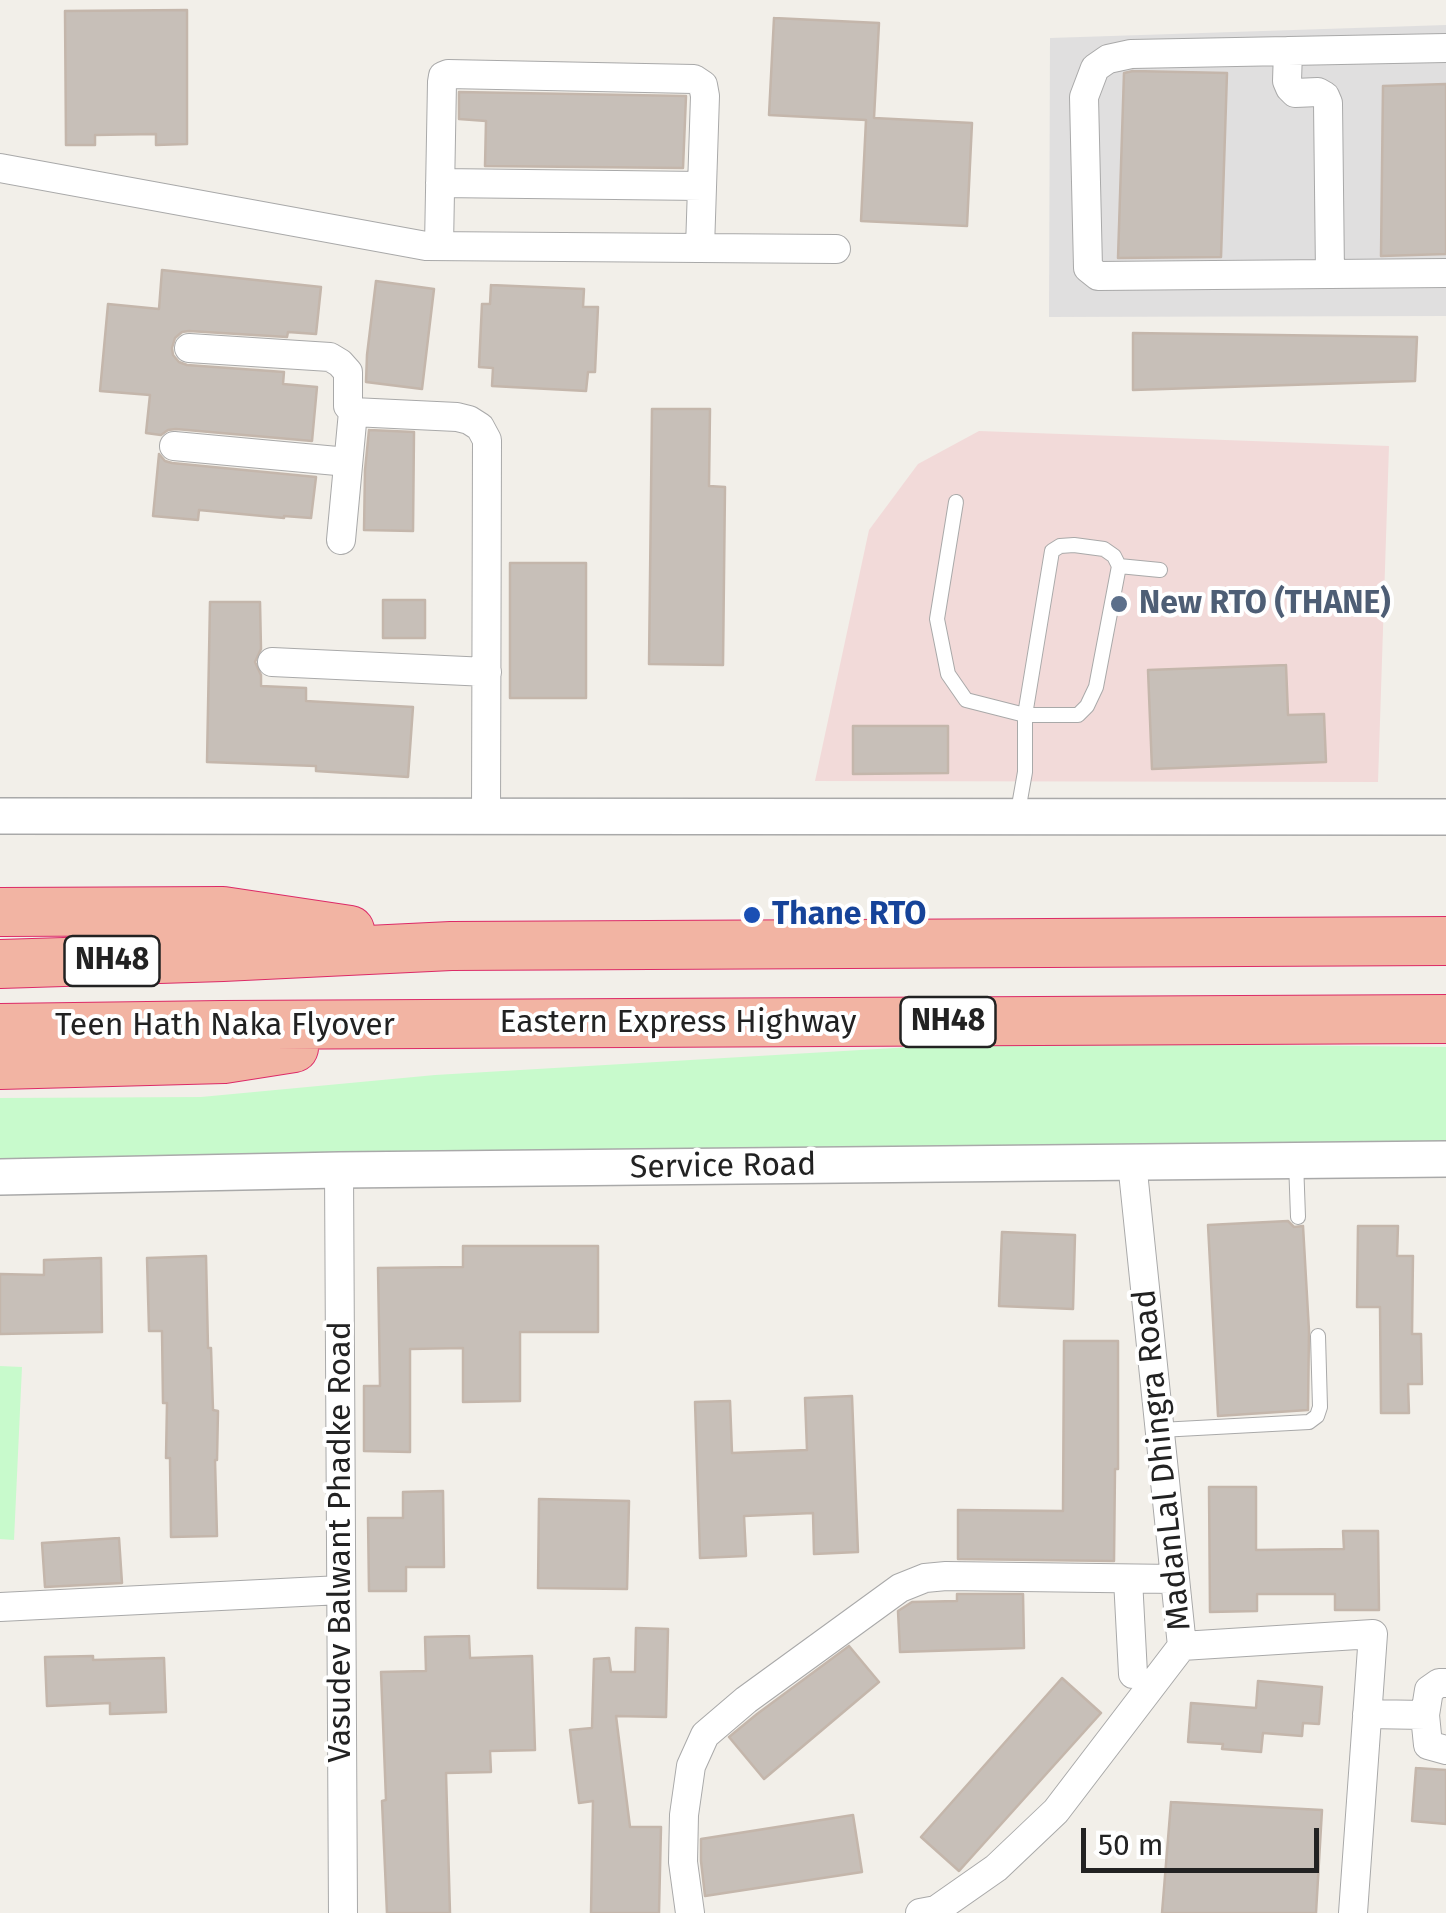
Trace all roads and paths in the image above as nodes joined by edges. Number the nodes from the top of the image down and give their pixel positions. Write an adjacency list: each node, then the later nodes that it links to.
1 (1446, 48): 2 (street)
2 (1288, 51): 10 (street); 10 (street)
3 (0, 168): 6 (street)
4 (440, 182): 5 (street); 5 (street); 6 (street)
5 (702, 186): 7 (street)
6 (439, 246): 7 (street)
7 (700, 248): 8 (street)
8 (836, 249)
9 (1446, 273): 10 (street)
10 (1330, 274)
11 (189, 348): 12 (street)
12 (352, 412): 14 (street); 20 (street)
13 (174, 446): 14 (street)
14 (348, 462): 16 (street)
15 (956, 502): 21 (lane)
16 (341, 540)
17 (1119, 566): 18 (lane); 21 (lane); 21 (lane)
18 (1160, 570)
19 (272, 662): 20 (street)
20 (487, 672): 23 (street)
21 (1026, 715): 24 (lane)
22 (0, 816): 23 (street)
23 (486, 817): 24 (street)
24 (1017, 817): 25 (street)
25 (1446, 817)
26 (0, 912): 28 (highway)
27 (1446, 940): 28 (highway, NH48)
28 (451, 946): 29 (highway, Teen Hath Naka Flyover / NH48)
29 (0, 964)
30 (1446, 1019): 31 (highway, Eastern Express Highway / NH48)
31 (451, 1024): 32 (highway, Teen Hath Naka Flyover / NH48); 33 (highway)
32 (0, 1028)
33 (0, 1066)
34 (1446, 1159): 35 (street, Service Road)
35 (1296, 1160): 36 (street, Service Road); 39 (lane)
36 (1132, 1162): 37 (street, Service Road); 41 (street, MadanLal Dhingra Road)
37 (339, 1170): 38 (street, Service Road); 44 (street, Vasudev Balwant Phadke Road)
38 (0, 1177)
39 (1298, 1217)
40 (1318, 1336): 41 (lane)
41 (1160, 1430): 43 (street, MadanLal Dhingra Road)
42 (1128, 1578): 43 (street); 47 (street); 53 (street)
43 (1175, 1579): 46 (street, MadanLal Dhingra Road)
44 (341, 1590): 45 (street); 52 (street, Vasudev Balwant Phadke Road)
45 (0, 1606)
46 (1182, 1646): 49 (street, MadanLal Dhingra Road); 54 (street)
47 (1133, 1674)
48 (1446, 1683): 50 (street)
49 (1367, 1714): 50 (street); 55 (street, MadanLal Dhingra Road)
50 (1425, 1715): 51 (street)
51 (1446, 1750)
52 (343, 1913)
53 (690, 1913)
54 (920, 1913)
55 (1353, 1913)

